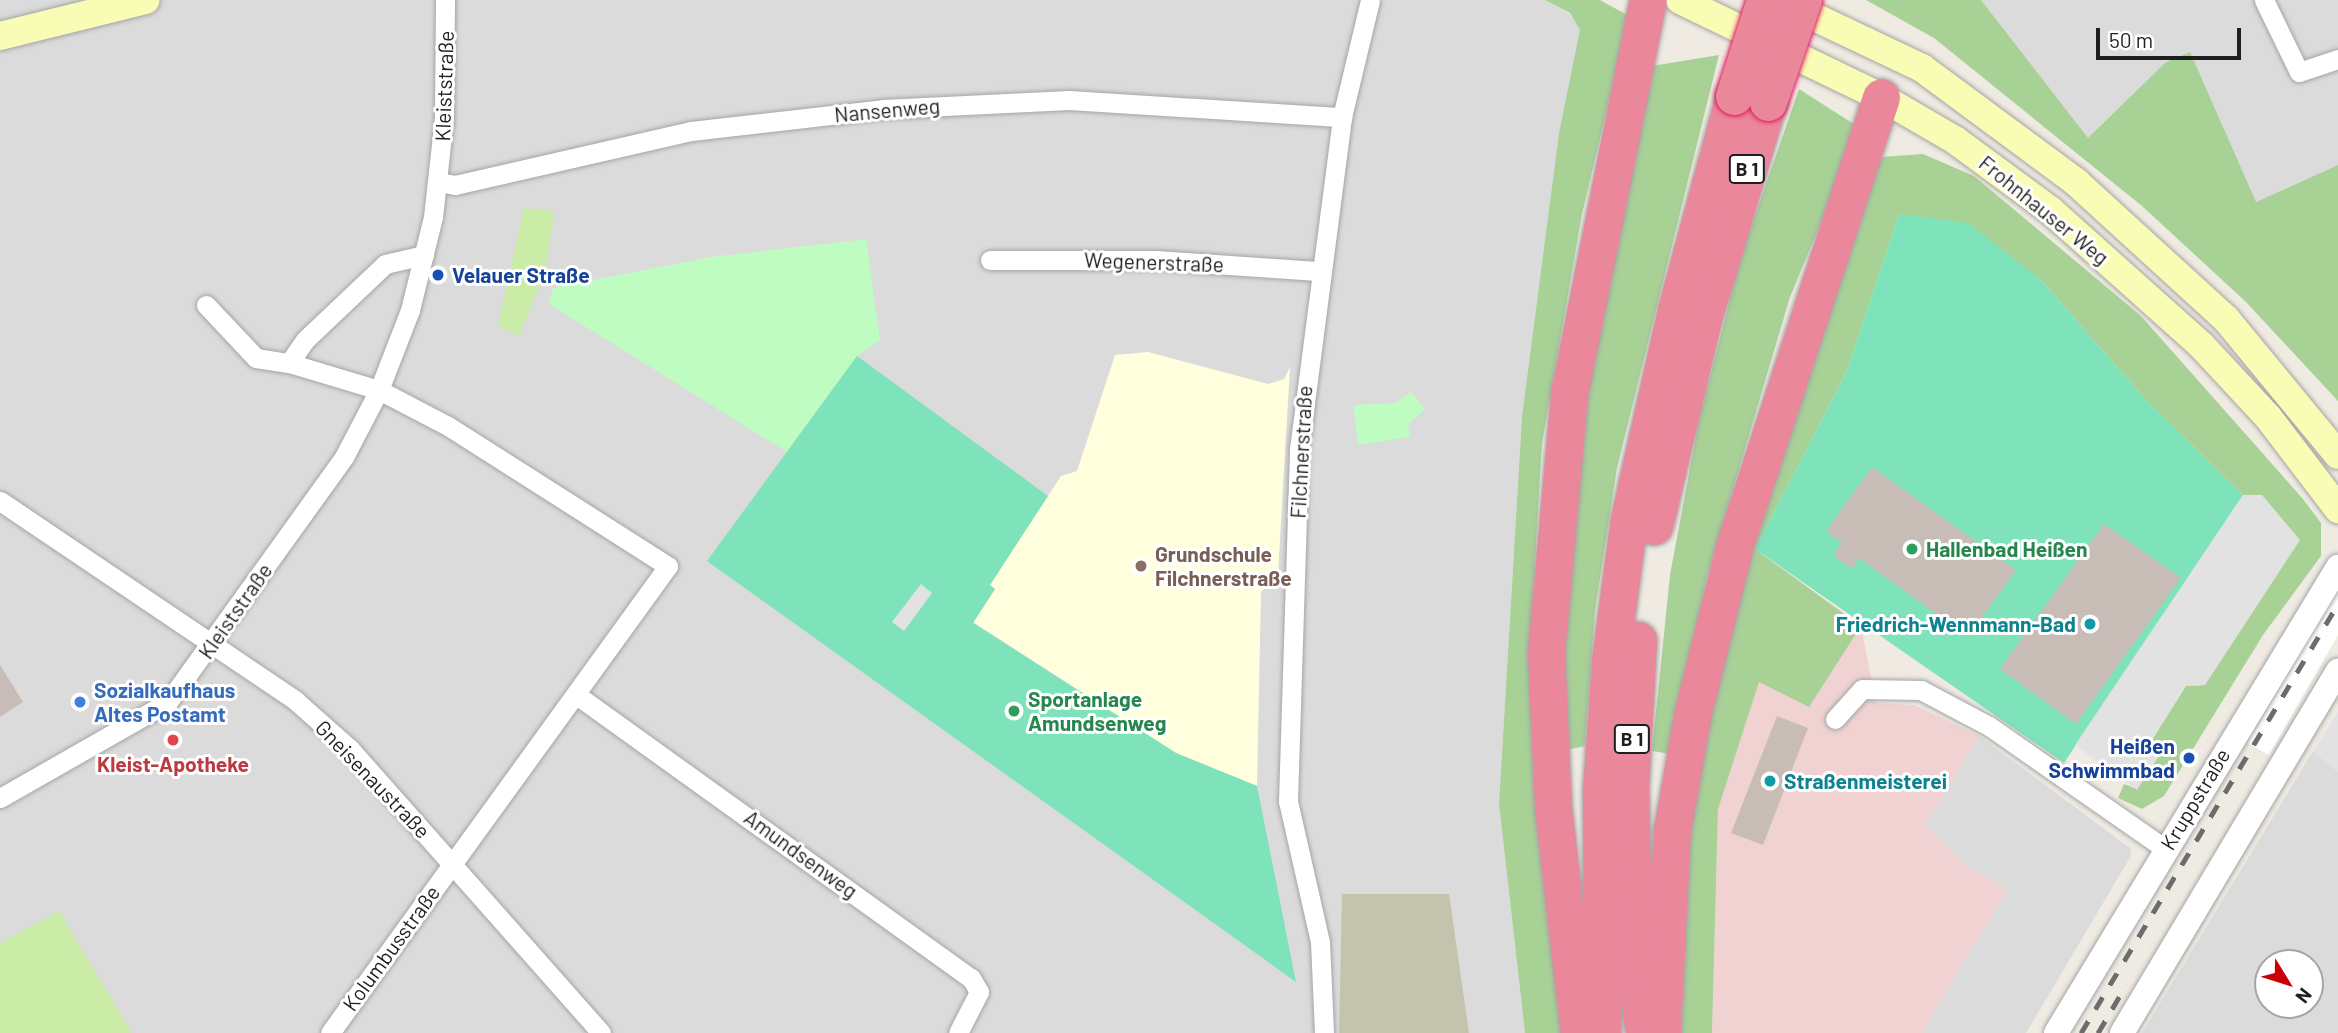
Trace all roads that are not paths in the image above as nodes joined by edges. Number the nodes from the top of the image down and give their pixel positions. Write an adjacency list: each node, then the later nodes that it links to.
1 (146, 0): 11 (main road)
2 (445, 0): 18 (street, Kleiststraße)
3 (1370, 0): 17 (street, Filchnerstraße)
4 (1648, 0): 42 (highway)
5 (1680, 0): 14 (main road, Frohnhauser Weg)
6 (1765, 0): 16 (highway, bridge)
7 (1779, 0): 12 (main road, Frohnhauser Weg)
8 (1803, 0): 16 (highway, B 1, bridge)
9 (1824, 0): 15 (main road)
10 (2264, 0): 13 (street)
11 (0, 36)
12 (1879, 46): 14 (main road); 15 (main road, Frohnhauser Weg)
13 (2338, 59)
14 (1881, 97): 29 (main road, Frohnhauser Weg); 45 (highway)
15 (1967, 97): 25 (main road, Frohnhauser Weg)
16 (1751, 99): 43 (highway); 44 (highway, B 1)
17 (1342, 117): 18 (street, Nansenweg); 21 (street, Filchnerstraße)
18 (438, 182): 19 (street, Kleiststraße)
19 (424, 255): 23 (street); 24 (street, Kleiststraße)
20 (990, 260): 21 (street, Wegenerstraße)
21 (1318, 271): 41 (street, Filchnerstraße)
22 (205, 305): 23 (street)
23 (289, 363): 24 (street)
24 (379, 390): 31 (street, Kleiststraße); 33 (street)
25 (2290, 390): 26 (main road); 27 (main road, Frohnhauser Weg)
26 (2338, 425)
27 (2338, 455)
28 (0, 501): 31 (street, Gneisenaustraße)
29 (2338, 509)
30 (2338, 568): 36 (street, Kruppstraße)
31 (214, 642): 35 (street, Kleiststraße); 37 (street, Gneisenaustraße)
32 (2338, 670): 47 (street)
33 (578, 696): 37 (street); 40 (street, Amundsenweg)
34 (1835, 719): 36 (street)
35 (0, 798)
36 (2165, 849): 46 (street, Kruppstraße)
37 (453, 864): 38 (street, Kolumbusstraße); 39 (street, Gneisenaustraße)
38 (330, 1033)
39 (601, 1033)
40 (958, 1033)
41 (1324, 1033)
42 (1579, 1033)
43 (1602, 1033)
44 (1644, 1033)
45 (1662, 1033)
46 (2056, 1033)
47 (2122, 1033)

